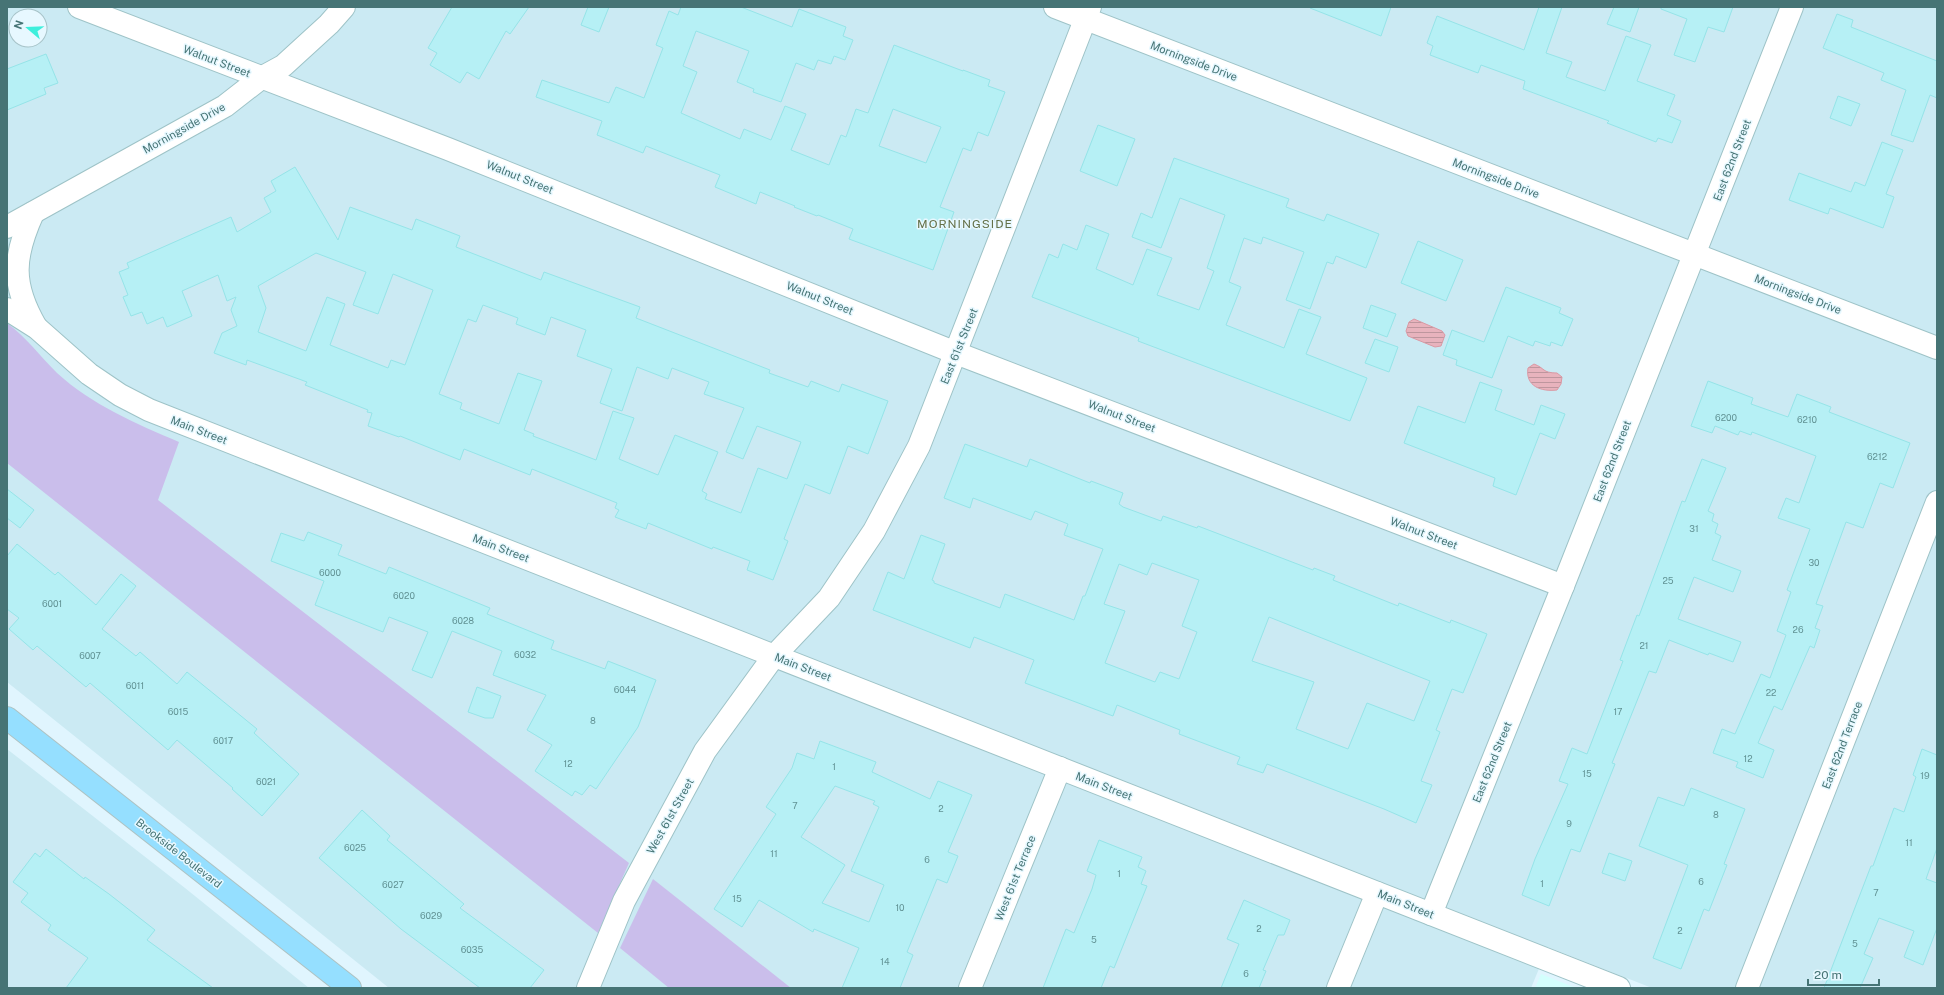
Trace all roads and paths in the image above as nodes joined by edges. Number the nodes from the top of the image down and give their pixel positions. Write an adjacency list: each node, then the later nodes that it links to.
1 (79, 7): 6 (street, Walnut Street)
2 (344, 7): 6 (street, Morningside Drive)
3 (1055, 7): 5 (street, Morningside Drive)
4 (1792, 7): 9 (street, East 62nd Street)
5 (1088, 13): 9 (street, Morningside Drive); 13 (street, East 61st Street)
6 (261, 78): 7 (street, Morningside Drive); 13 (street, Walnut Street)
7 (33, 213): 8 (street, Morningside Drive); 11 (street)
8 (7, 228)
9 (1694, 254): 12 (street, Morningside Drive); 15 (street, East 62nd Street)
10 (7, 309): 11 (street, Main Street)
11 (36, 328): 16 (street, Main Street)
12 (1937, 348)
13 (956, 353): 15 (street, Walnut Street); 16 (street, East 61st Street)
14 (1937, 502): 26 (street, East 62nd Terrace)
15 (1563, 586): 20 (street, East 62nd Street)
16 (774, 656): 18 (street, Main Street); 22 (street, West 61st Street)
17 (7, 718): 21 (main road, Brookside Boulevard)
18 (1060, 768): 19 (street, Main Street); 23 (street, West 61st Terrace)
19 (1377, 893): 20 (street, Main Street); 24 (street)
20 (1431, 914): 25 (street, Main Street)
21 (350, 988)
22 (588, 988)
23 (970, 988)
24 (1338, 988)
25 (1619, 988)
26 (1747, 988)

